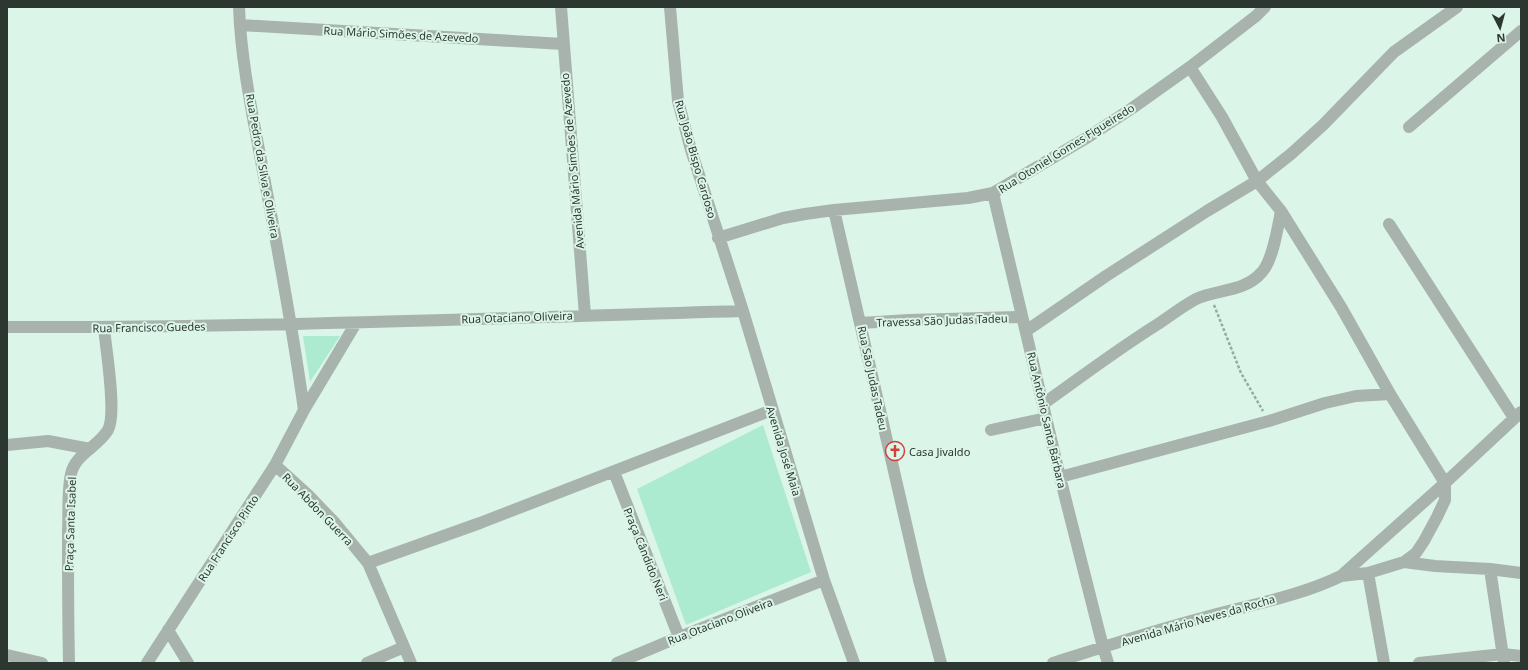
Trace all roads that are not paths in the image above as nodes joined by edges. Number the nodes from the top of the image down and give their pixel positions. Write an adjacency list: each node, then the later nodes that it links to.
1 (239, 7): 6 (street, Rua Pedro da Silva e Oliveira)
2 (560, 7): 8 (street, Avenida Mário Simões de Azevedo)
3 (670, 7): 16 (street, Rua João Bispo Cardoso)
4 (1265, 7): 9 (street, Rua Otoniel Gomes Figueiredo)
5 (1458, 7): 11 (street)
6 (240, 25): 8 (street, Rua Mário Simões de Azevedo); 22 (street, Rua Pedro da Silva e Oliveira)
7 (1521, 32): 10 (street)
8 (563, 44): 18 (street, Avenida Mário Simões de Azevedo)
9 (1190, 67): 11 (street); 12 (street, Rua Otoniel Gomes Figueiredo)
10 (1409, 127)
11 (1257, 181): 14 (street); 25 (street)
12 (993, 193): 13 (street, Rua Otoniel Gomes Figueiredo); 19 (street, Rua Antônio Santa Bárbara)
13 (834, 210): 16 (street, Rua Otoniel Gomes Figueiredo); 21 (street, Rua São Judas Tadeu)
14 (1281, 211): 26 (street); 27 (street)
15 (1389, 224): 30 (street)
16 (718, 238): 17 (street, Avenida José Maia)
17 (743, 311): 18 (street, Rua Otaciano Oliveira); 29 (street, Avenida José Maia)
18 (585, 315): 20 (street, Rua Otaciano Oliveira)
19 (1022, 317): 21 (street, Travessa São Judas Tadeu); 25 (street, Rua Antônio Santa Bárbara)
20 (356, 323): 22 (street, Rua Otaciano Oliveira); 28 (street)
21 (861, 323): 61 (street, Rua São Judas Tadeu)
22 (292, 324): 24 (street, Rua Francisco Guedes); 28 (street, Rua Pedro da Silva e Oliveira)
23 (7, 327): 24 (street, Rua Francisco Guedes)
24 (104, 328): 34 (street, Praça Santa Isabel)
25 (1026, 331): 27 (street, Rua Antônio Santa Bárbara)
26 (1390, 394): 37 (street); 38 (street)
27 (1043, 404): 31 (street, Rua Antônio Santa Bárbara)
28 (304, 410): 35 (street, Rua Francisco Pinto)
29 (772, 410): 36 (street); 45 (street, Avenida José Maia)
30 (1518, 415): 38 (street)
31 (1046, 418): 32 (street); 37 (street, Rua Antônio Santa Bárbara)
32 (991, 430)
33 (7, 446): 34 (street)
34 (90, 449): 54 (street, Praça Santa Isabel)
35 (275, 465): 40 (street, Rua Abdon Guerra); 46 (street, Rua Francisco Pinto)
36 (614, 472): 40 (street); 47 (street, Praça Cândido Neri)
37 (1060, 477): 49 (street, Rua Antônio Santa Bárbara)
38 (1445, 483): 39 (street); 44 (street)
39 (1404, 562): 41 (street); 42 (street)
40 (368, 563): 48 (street, Rua Abdon Guerra)
41 (1490, 569): 43 (street); 52 (street)
42 (1368, 573): 44 (street); 64 (street)
43 (1521, 573)
44 (1341, 576): 49 (street, Avenida Mário Neves da Rocha)
45 (824, 580): 47 (street, Rua Otaciano Oliveira); 60 (street, Avenida José Maia)
46 (168, 630): 55 (street, Rua Francisco Pinto); 56 (street)
47 (679, 637): 59 (street, Rua Otaciano Oliveira)
48 (404, 646): 57 (street); 58 (street, Rua Abdon Guerra)
49 (1102, 647): 62 (street, Avenida Mário Neves da Rocha); 63 (street, Rua Antônio Santa Bárbara)
50 (7, 655): 53 (street)
51 (1521, 656): 52 (street)
52 (1503, 658): 65 (street)
53 (42, 663)
54 (69, 663)
55 (147, 663)
56 (188, 663)
57 (367, 663)
58 (411, 663)
59 (617, 663)
60 (854, 663)
61 (941, 663)
62 (1053, 663)
63 (1108, 663)
64 (1384, 663)
65 (1419, 663)

